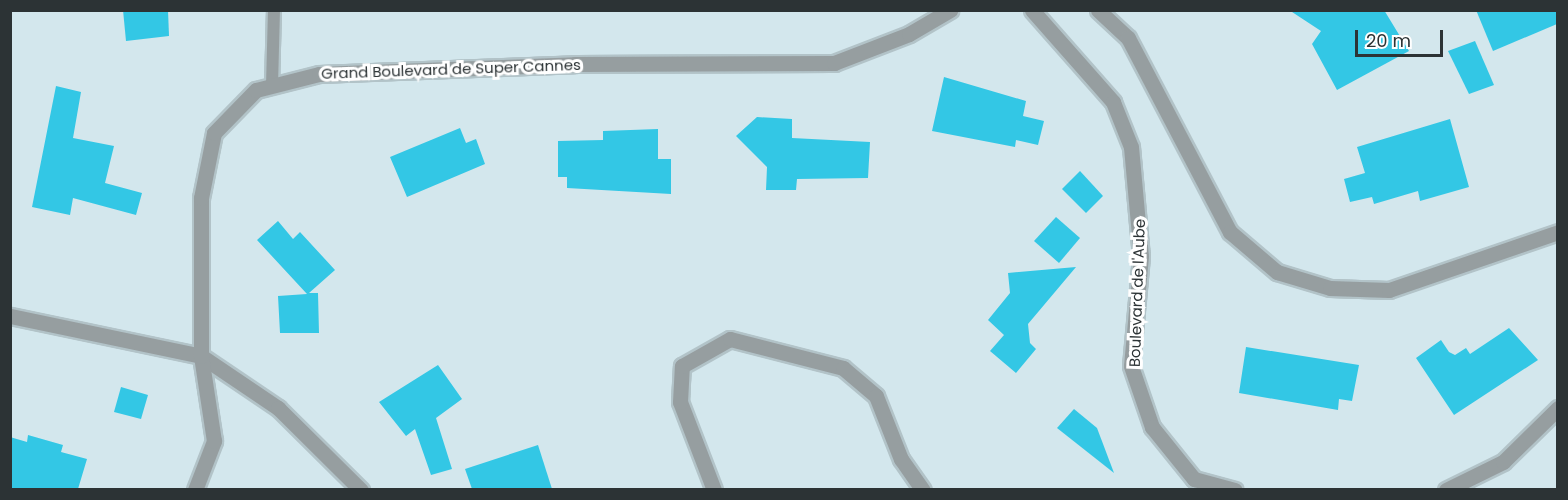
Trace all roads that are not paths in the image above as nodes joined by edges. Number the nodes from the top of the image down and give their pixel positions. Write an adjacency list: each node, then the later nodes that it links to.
1 (274, 10): 5 (lane)
2 (950, 10): 5 (street, Grand Boulevard de Super Cannes)
3 (1032, 10): 14 (street, Boulevard de l'Aube)
4 (1098, 10): 6 (street)
5 (272, 86): 8 (street, Grand Boulevard de Super Cannes)
6 (1557, 232)
7 (10, 316): 8 (street)
8 (201, 356): 10 (street, Grand Boulevard de Super Cannes); 11 (street)
9 (1557, 408): 15 (street)
10 (195, 489)
11 (361, 489)
12 (714, 489): 13 (street)
13 (923, 489)
14 (1235, 489)
15 (1446, 489)

